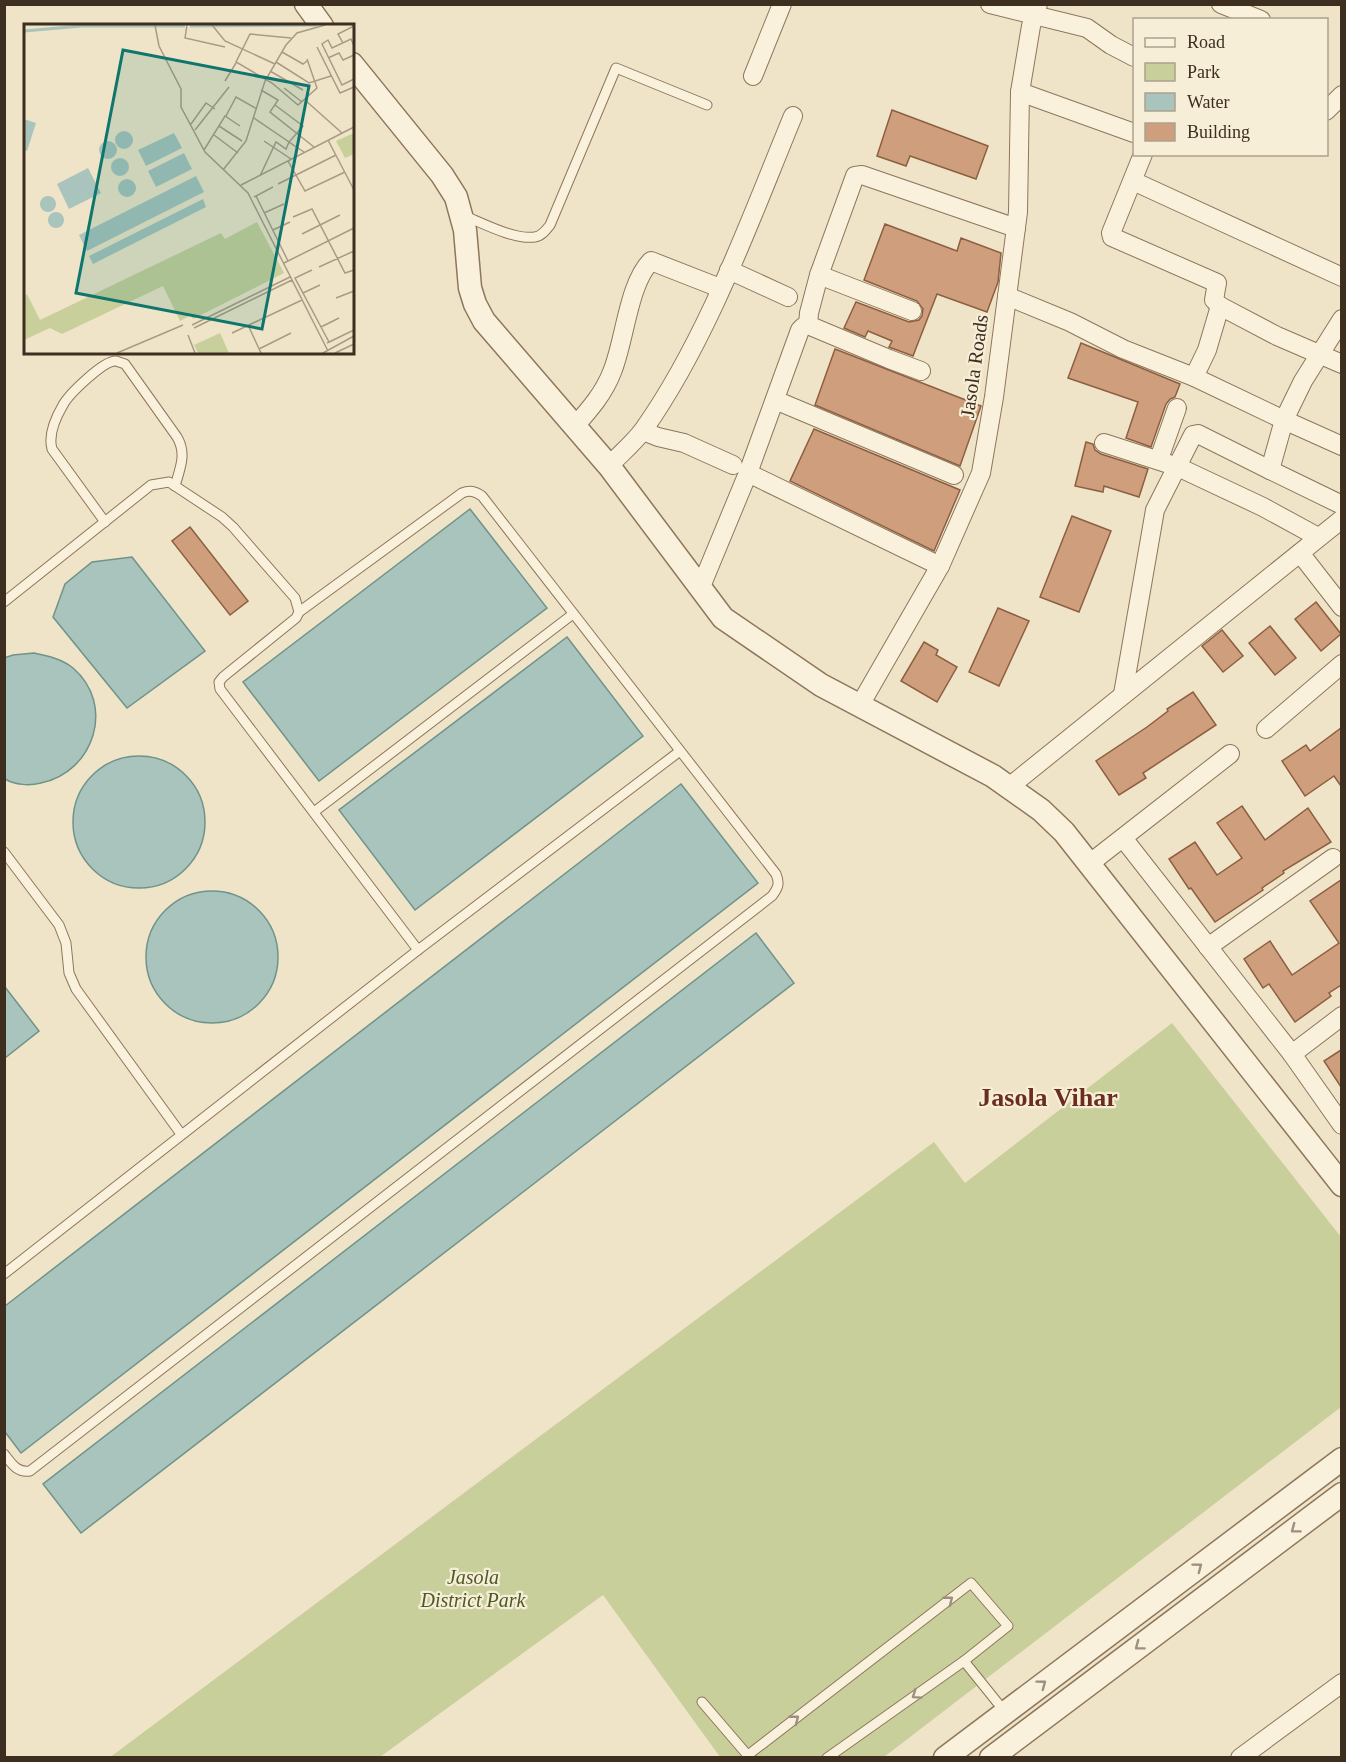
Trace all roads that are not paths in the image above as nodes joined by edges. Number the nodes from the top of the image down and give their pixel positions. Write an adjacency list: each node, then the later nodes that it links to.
1 (306, 4): 7 (street)
2 (782, 4): 10 (street)
3 (990, 4): 5 (street)
4 (1221, 4): 6 (street)
5 (1036, 10): 8 (street); 11 (street, Jasola Roads)
6 (1256, 18)
7 (321, 24)
8 (1133, 56)
9 (354, 65): 17 (street)
10 (753, 76)
11 (1020, 92): 14 (street); 18 (street, Jasola Roads)
12 (707, 105): 17 (lane)
13 (793, 117): 19 (street)
14 (1133, 133)
15 (1142, 156): 16 (street)
16 (1134, 182): 21 (street); 25 (street)
17 (463, 215): 36 (street)
18 (1016, 228): 20 (street); 23 (street, Jasola Roads)
19 (729, 270): 22 (street); 24 (street)
20 (819, 275): 26 (street); 28 (street)
21 (1341, 277)
22 (720, 288): 36 (street); 37 (street)
23 (1007, 296): 32 (street); 52 (street, Jasola Roads)
24 (788, 297)
25 (1220, 306): 29 (street); 32 (street)
26 (912, 311)
27 (1341, 318): 29 (street)
28 (808, 325): 31 (street); 33 (street)
29 (1320, 354): 30 (street); 35 (street)
30 (1341, 364)
31 (921, 371)
32 (1194, 377): 35 (street)
33 (775, 400): 43 (street); 45 (street)
34 (1178, 408): 40 (street)
35 (1284, 420): 39 (street); 44 (street)
36 (575, 426): 41 (street)
37 (643, 431): 41 (street); 43 (street)
38 (1104, 443): 40 (street)
39 (1341, 446)
40 (1159, 459): 42 (street)
41 (609, 465): 53 (street)
42 (1178, 467): 44 (street); 50 (street); 59 (street)
43 (740, 469): 52 (street); 53 (street)
44 (1270, 470): 47 (street)
45 (954, 475)
46 (175, 486): 49 (lane); 49 (lane); 56 (lane)
47 (1341, 505)
48 (1341, 519): 50 (street)
49 (105, 522): 54 (lane)
50 (1318, 537): 51 (street)
51 (1300, 553): 55 (street); 59 (street)
52 (940, 566): 60 (street, Jasola Roads)
53 (700, 589): 60 (street)
54 (4, 602)
55 (1341, 606)
56 (299, 612): 57 (lane); 65 (lane)
57 (573, 614): 62 (lane); 65 (lane)
58 (1341, 664): 61 (street)
59 (1123, 694): 64 (street)
60 (860, 705): 64 (street)
61 (1266, 729)
62 (680, 751): 71 (lane); 78 (lane)
63 (1230, 754): 66 (street)
64 (1009, 787): 69 (street)
65 (314, 812): 71 (lane)
66 (1124, 838): 69 (street); 70 (street)
67 (4, 852): 75 (lane)
68 (1333, 858): 70 (street)
69 (1089, 864): 76 (street)
70 (1208, 947): 73 (street)
71 (418, 950): 75 (lane)
72 (1341, 1016): 73 (street)
73 (1292, 1054): 74 (street)
74 (1341, 1125)
75 (181, 1134): 77 (lane)
76 (1341, 1185)
77 (4, 1274)
78 (4, 1454)
79 (1341, 1459): 84 (street, one-way to 79)
80 (1341, 1494): 89 (street, one-way to 89)
81 (964, 1661): 84 (lane); 85 (lane, one-way to 81); 87 (lane, one-way to 87)
82 (1341, 1683): 86 (street)
83 (702, 1702): 85 (lane)
84 (1005, 1712): 88 (street)
85 (749, 1756)
86 (1242, 1757)
87 (828, 1758)
88 (945, 1758)
89 (991, 1758)

